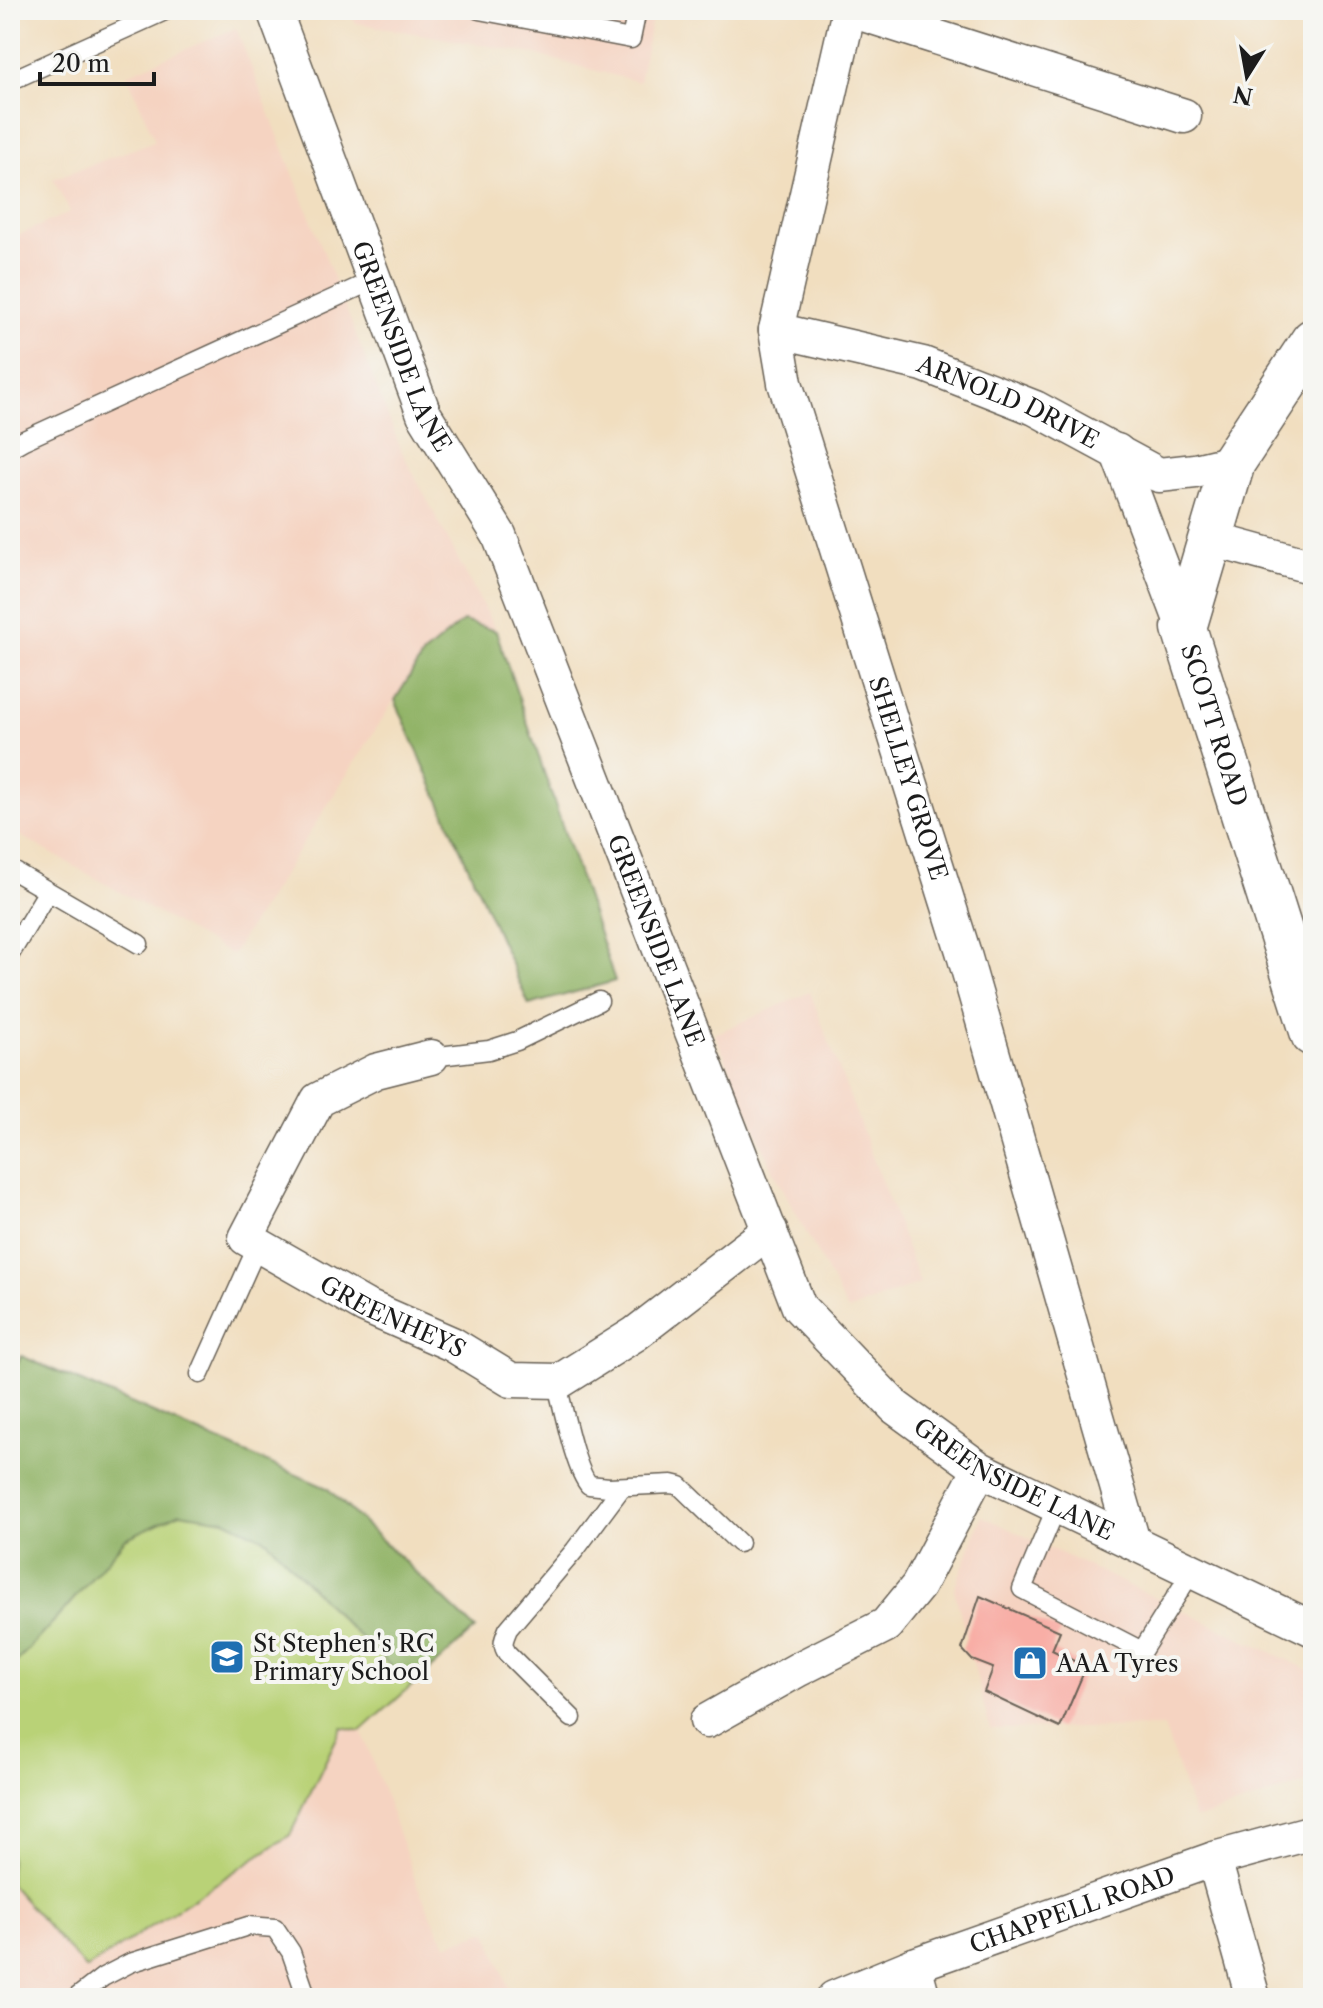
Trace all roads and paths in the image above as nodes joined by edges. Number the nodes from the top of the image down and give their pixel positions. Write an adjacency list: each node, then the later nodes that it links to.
1 (167, 10): 6 (lane)
2 (274, 10): 8 (street, GREENSIDE LANE)
3 (479, 10): 4 (lane)
4 (637, 10)
5 (850, 10): 7 (street); 9 (street, SHELLEY GROVE)
6 (10, 81)
7 (1184, 116)
8 (374, 280): 11 (lane); 24 (street, GREENSIDE LANE)
9 (776, 330): 12 (street, ARNOLD DRIVE); 31 (street, SHELLEY GROVE)
10 (1313, 341): 13 (street, SCOTT ROAD)
11 (10, 448)
12 (1117, 451): 13 (street, ARNOLD DRIVE); 16 (street)
13 (1233, 462): 14 (street, SCOTT ROAD)
14 (1211, 539): 15 (street); 16 (street, SCOTT ROAD)
15 (1313, 567)
16 (1184, 628): 22 (street, SCOTT ROAD)
17 (10, 869): 18 (lane)
18 (48, 891): 19 (lane); 20 (lane)
19 (139, 944)
20 (10, 954)
21 (599, 1001): 23 (lane)
22 (1313, 1034)
23 (431, 1057): 25 (street)
24 (770, 1230): 27 (street); 28 (street, GREENSIDE LANE)
25 (258, 1245): 26 (lane); 27 (street, GREENHEYS)
26 (200, 1374)
27 (556, 1381): 29 (lane)
28 (980, 1469): 30 (street, GREENSIDE LANE); 36 (street)
29 (622, 1487): 32 (lane); 35 (lane)
30 (1057, 1506): 31 (street, GREENSIDE LANE); 33 (lane)
31 (1133, 1542): 33 (street, GREENSIDE LANE)
32 (739, 1543)
33 (1192, 1571): 34 (street, GREENSIDE LANE)
34 (1313, 1629)
35 (572, 1718)
36 (707, 1721)
37 (1313, 1832): 38 (street, CHAPPELL ROAD)
38 (1214, 1859): 39 (street, CHAPPELL ROAD); 44 (street)
39 (914, 1965): 42 (street, CHAPPELL ROAD); 43 (street)
40 (76, 1998): 41 (lane)
41 (307, 1998)
42 (834, 1998)
43 (923, 1998)
44 (1253, 1998)

